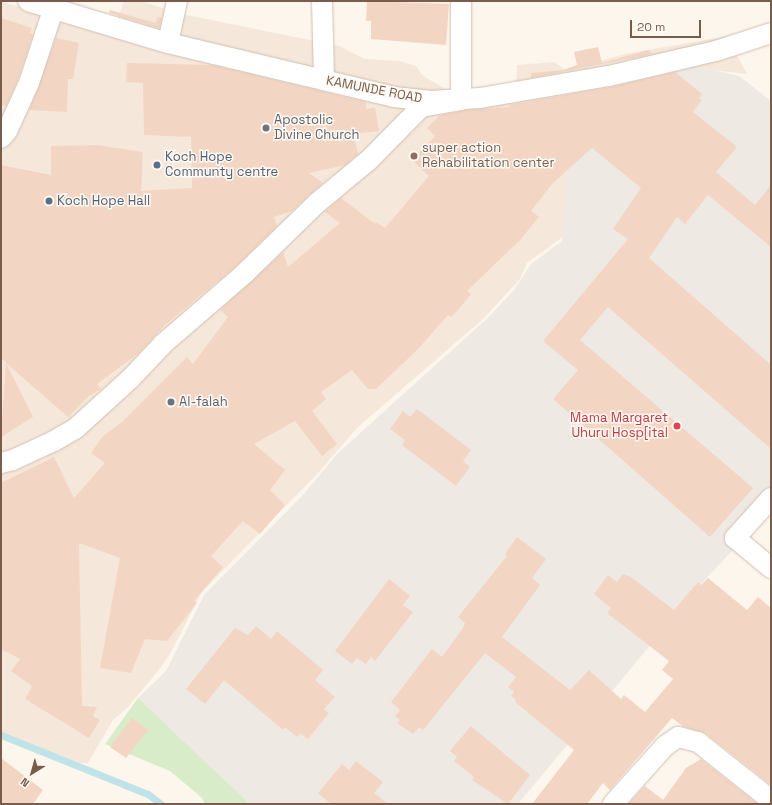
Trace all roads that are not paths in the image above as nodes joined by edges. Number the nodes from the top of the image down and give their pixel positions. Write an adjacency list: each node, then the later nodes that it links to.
1 (28, 1): 5 (street, KAMUNDE ROAD)
2 (177, 1): 7 (street)
3 (322, 1): 8 (street)
4 (461, 1): 9 (street)
5 (55, 4): 7 (street, KAMUNDE ROAD); 10 (street)
6 (771, 33): 9 (street, KAMUNDE ROAD)
7 (168, 43): 8 (street, KAMUNDE ROAD)
8 (324, 80): 9 (street, KAMUNDE ROAD)
9 (461, 100): 11 (street)
10 (1, 138)
11 (1, 463)
12 (771, 498): 13 (street)
13 (771, 568)
14 (771, 800): 15 (street)
15 (613, 804)

